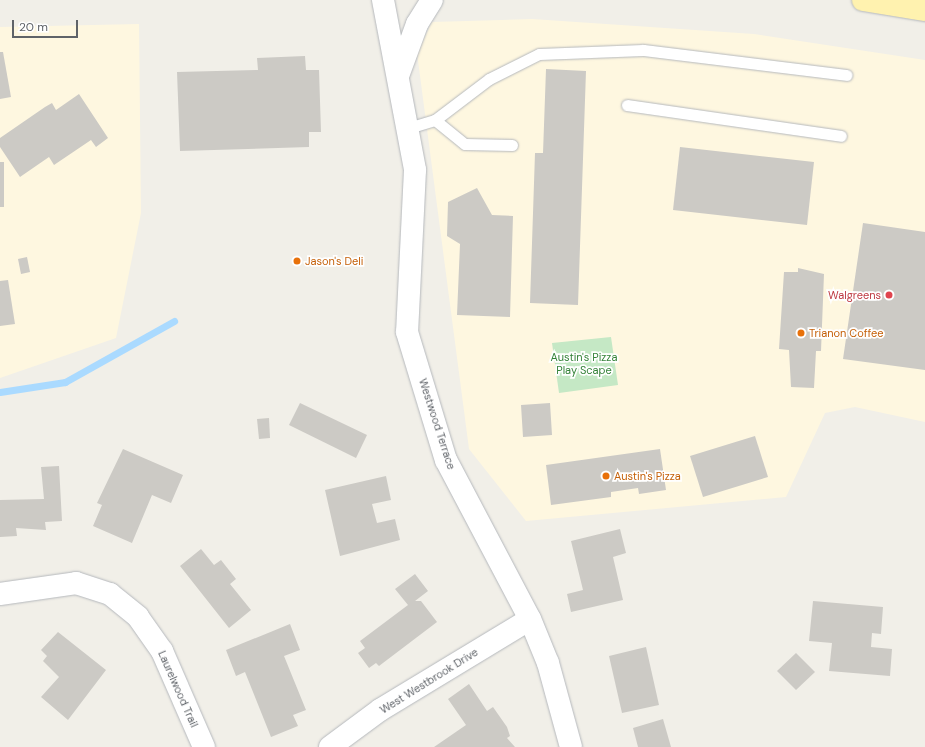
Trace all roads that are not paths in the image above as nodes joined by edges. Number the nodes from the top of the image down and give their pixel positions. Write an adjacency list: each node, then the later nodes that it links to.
1 (383, 0): 6 (street, Westwood Terrace)
2 (432, 0): 6 (street, Westwood Terrace)
3 (863, 0): 4 (main road)
4 (925, 10)
5 (846, 75): 8 (lane)
6 (397, 79): 9 (street, Westwood Terrace)
7 (627, 105): 10 (lane)
8 (435, 120): 9 (lane); 11 (lane)
9 (405, 129): 13 (street, Westwood Terrace)
10 (841, 136)
11 (512, 144)
12 (0, 594): 14 (street, Laurelwood Trail)
13 (530, 619): 15 (street, West Westbrook Drive); 16 (street, Westwood Terrace)
14 (204, 747)
15 (330, 747)
16 (571, 747)

